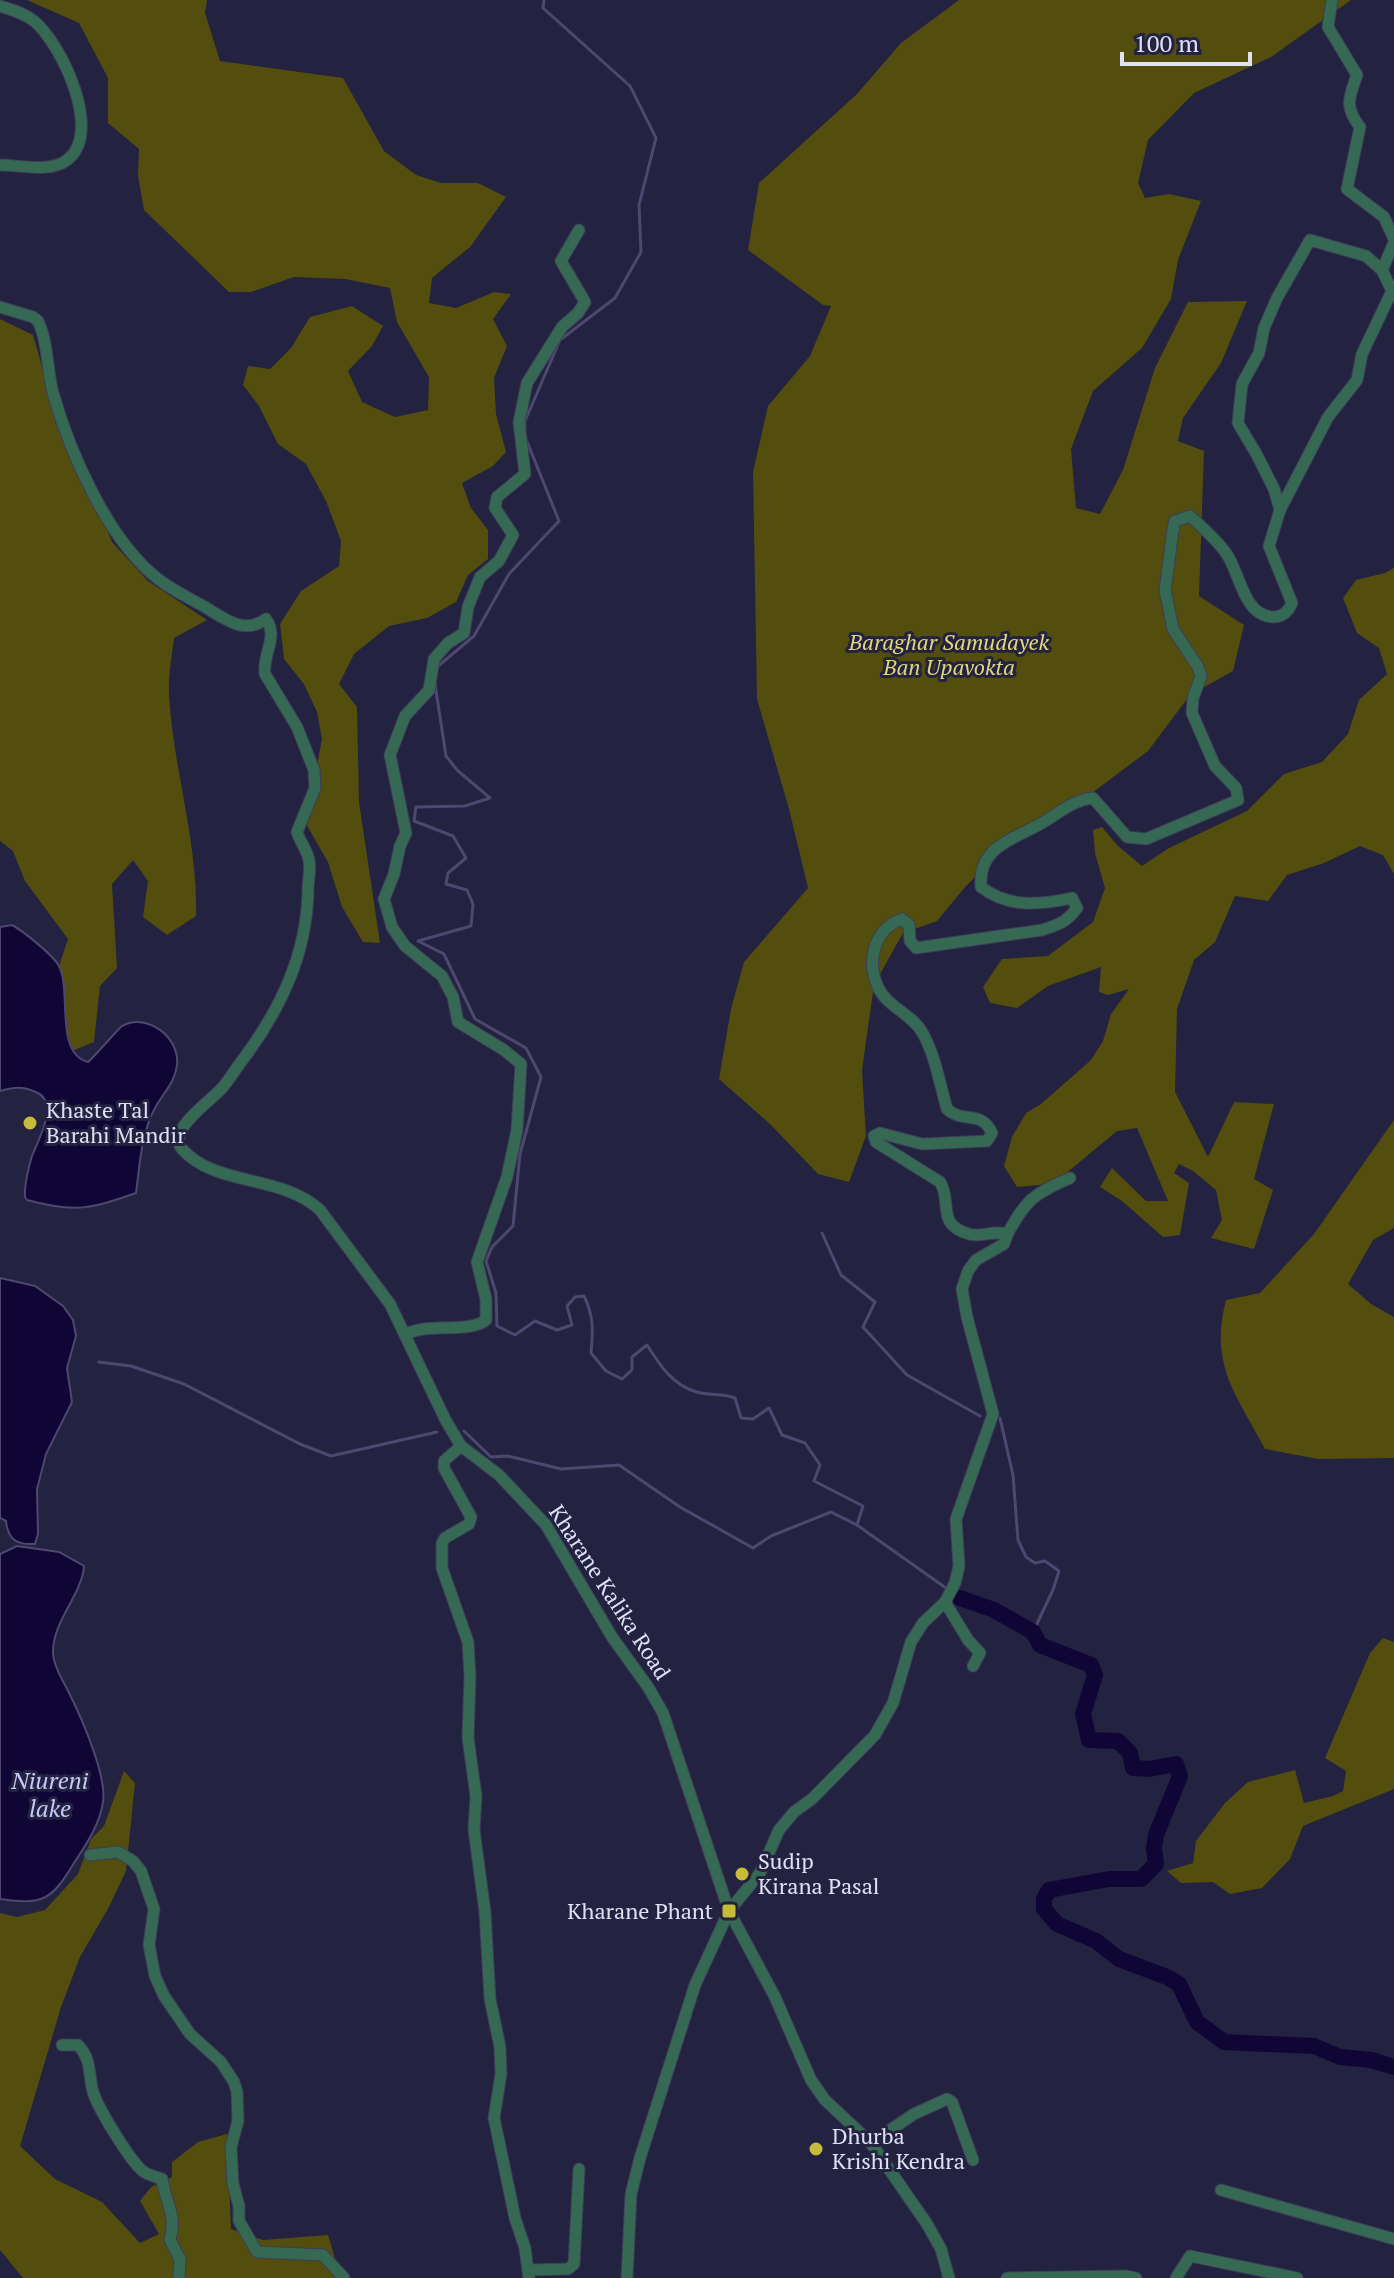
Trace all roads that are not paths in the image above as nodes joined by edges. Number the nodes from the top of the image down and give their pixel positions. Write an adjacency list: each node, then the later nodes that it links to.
1 (1332, 0): 5 (street)
2 (0, 6): 3 (street)
3 (0, 165)
4 (579, 230): 12 (street)
5 (1394, 241): 6 (street)
6 (1382, 270): 7 (street); 9 (street)
7 (1393, 294): 9 (street)
8 (0, 307): 12 (street, Kharane Kalika Road)
9 (1280, 510): 11 (street)
10 (1070, 1178): 11 (street)
11 (1007, 1235): 14 (street)
12 (407, 1334): 13 (street, Kharane Kalika Road)
13 (461, 1446): 17 (street, Kharane Kalika Road); 24 (street)
14 (945, 1602): 15 (street); 17 (street)
15 (973, 1666)
16 (90, 1855): 26 (street)
17 (729, 1911): 19 (street, Kharane Kalika Road); 27 (street)
18 (62, 2045): 25 (street)
19 (871, 2143): 20 (street); 28 (street, Kharane Kalika Road)
20 (973, 2160)
21 (579, 2169): 24 (street)
22 (1221, 2190): 23 (street)
23 (1394, 2239)
24 (529, 2274)
25 (179, 2278)
26 (344, 2278)
27 (627, 2278)
28 (949, 2278)
29 (1007, 2278): 30 (street)
30 (1136, 2278)
31 (1176, 2278): 32 (street)
32 (1297, 2278)

